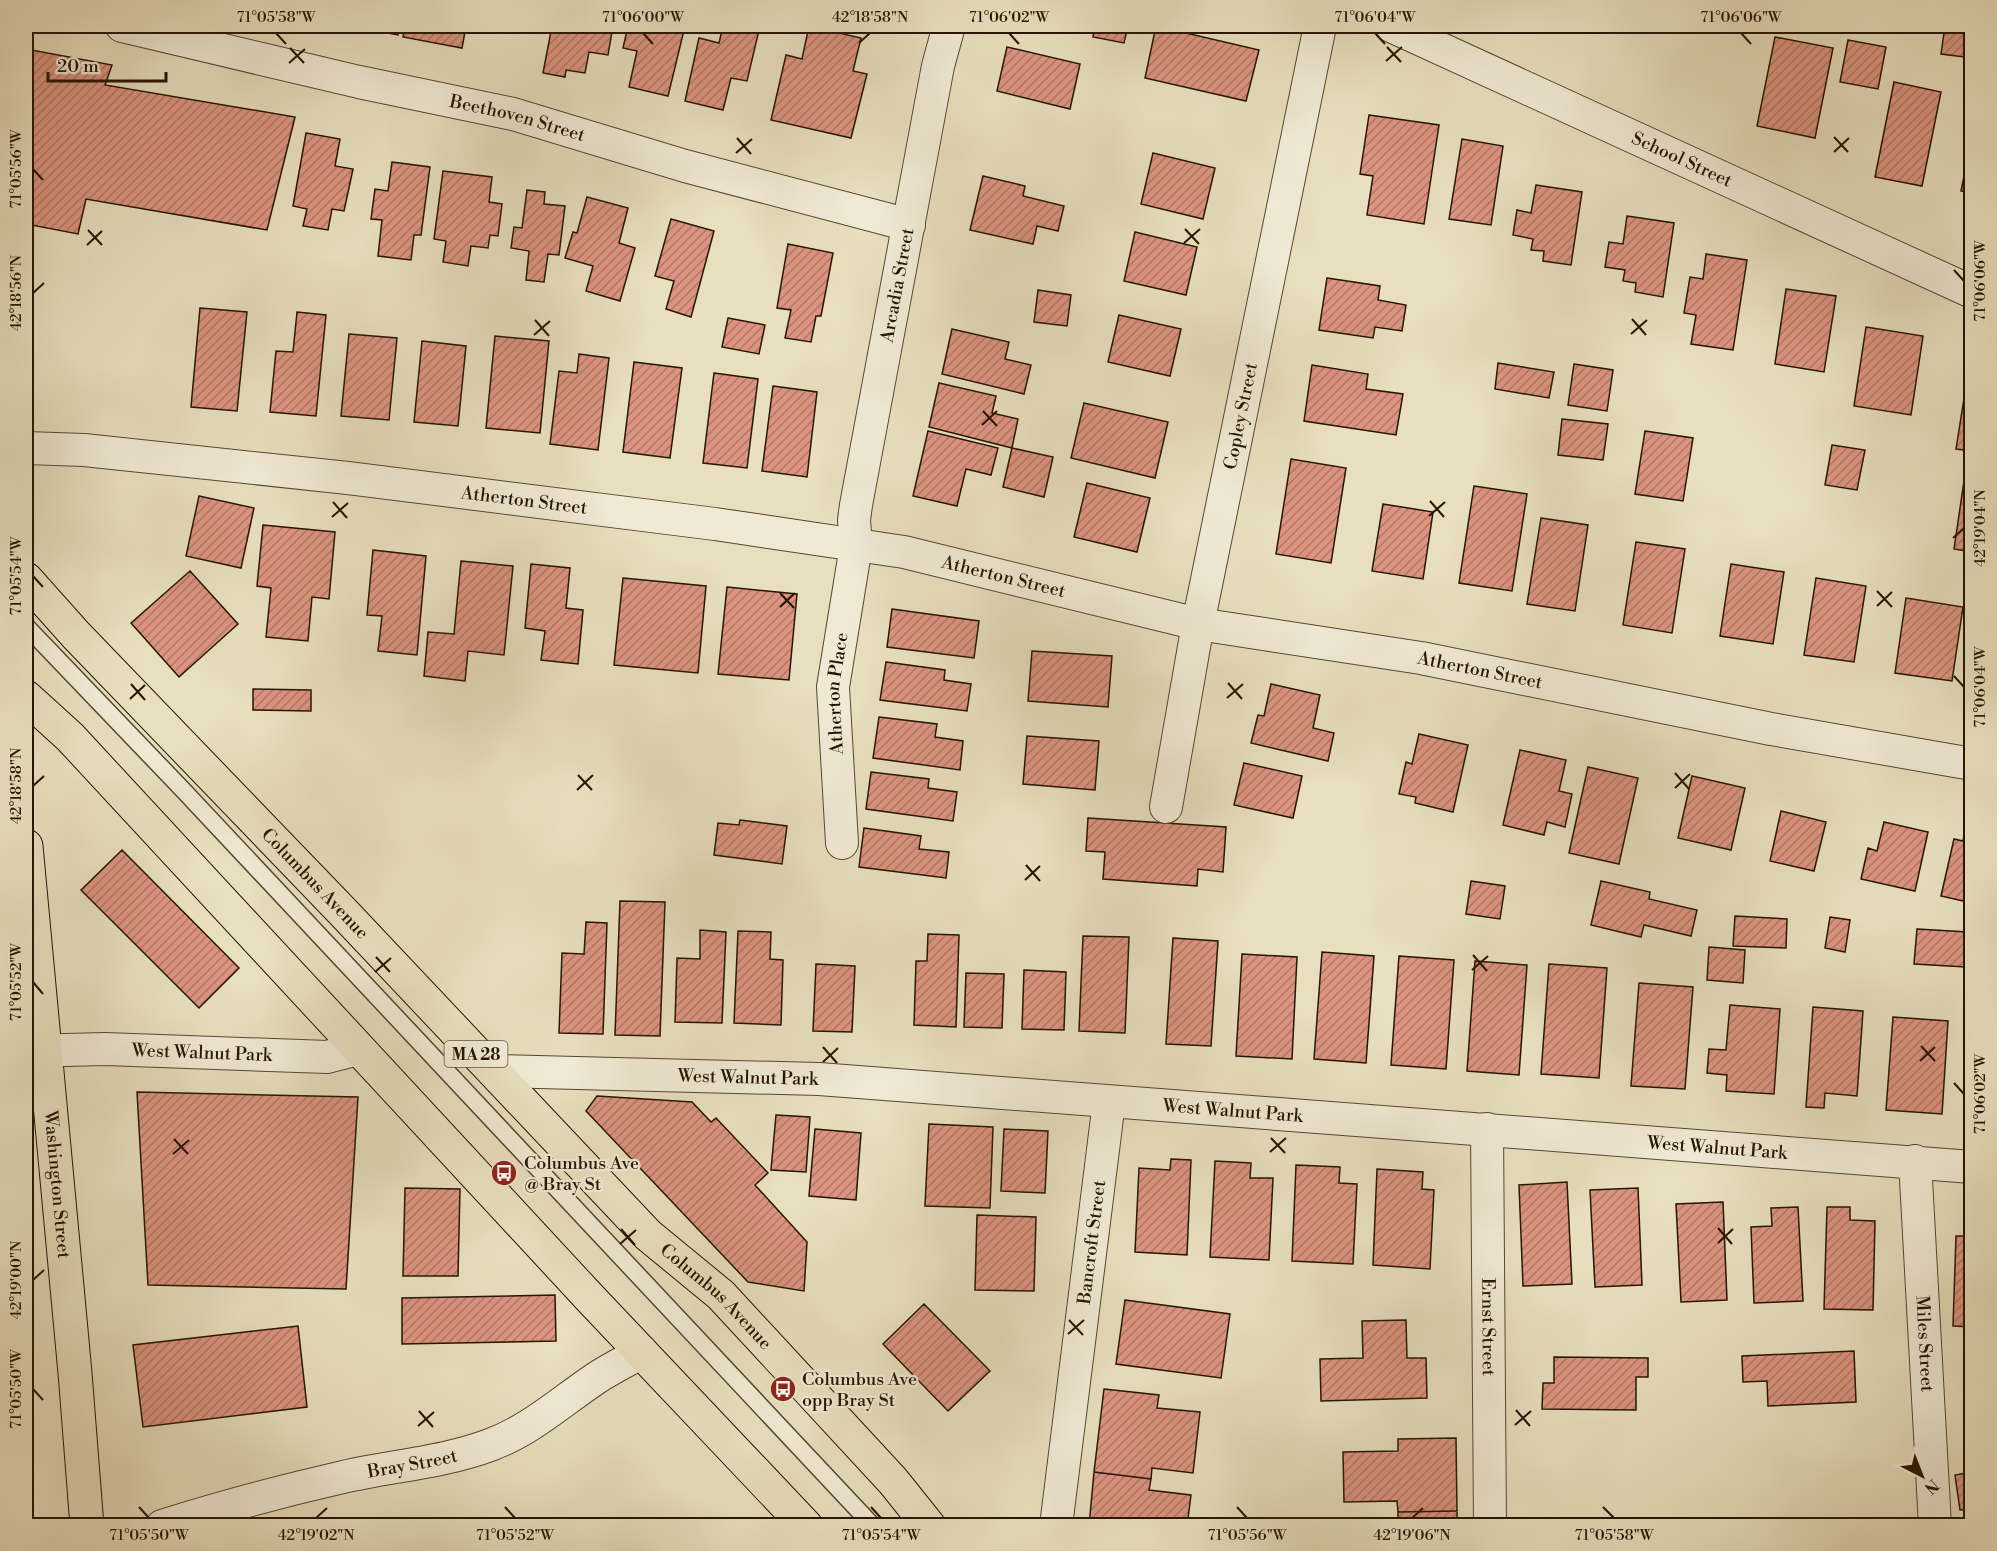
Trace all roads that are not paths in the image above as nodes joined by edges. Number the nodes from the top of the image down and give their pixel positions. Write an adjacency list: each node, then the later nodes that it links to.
1 (122, 26): 5 (street, Beethoven Street)
2 (949, 26): 5 (street, Arcadia Street)
3 (1320, 26): 10 (street, Copley Street)
4 (1391, 26): 6 (street, School Street)
5 (909, 225): 8 (street, Arcadia Street)
6 (1971, 292)
7 (26, 448): 8 (street, Atherton Street)
8 (856, 546): 10 (street, Atherton Street); 15 (street, Atherton Place)
9 (26, 579): 19 (main road, Columbus Avenue / MA 28)
10 (1198, 624): 13 (street, Atherton Street); 14 (street, Copley Street)
11 (26, 626): 28 (lane, Columbus Avenue)
12 (26, 697): 17 (main road)
13 (1971, 764)
14 (1166, 807)
15 (842, 843)
16 (26, 846): 18 (main road, Washington Street)
17 (358, 1049): 18 (street, West Walnut Park); 24 (main road)
18 (34, 1051): 25 (main road, Washington Street)
19 (493, 1071): 20 (street, West Walnut Park); 29 (main road, Columbus Avenue / MA 28)
20 (1109, 1102): 21 (street, West Walnut Park); 30 (street, Bancroft Street)
21 (1487, 1129): 22 (street, West Walnut Park); 31 (street, Ernst Street)
22 (1915, 1161): 23 (street, West Walnut Park); 32 (street, Miles Street)
23 (1971, 1167)
24 (642, 1352): 26 (street, Bray Street); 27 (main road)
25 (87, 1526)
26 (162, 1526)
27 (806, 1526)
28 (873, 1526)
29 (929, 1526)
30 (1056, 1526)
31 (1490, 1526)
32 (1935, 1526)

